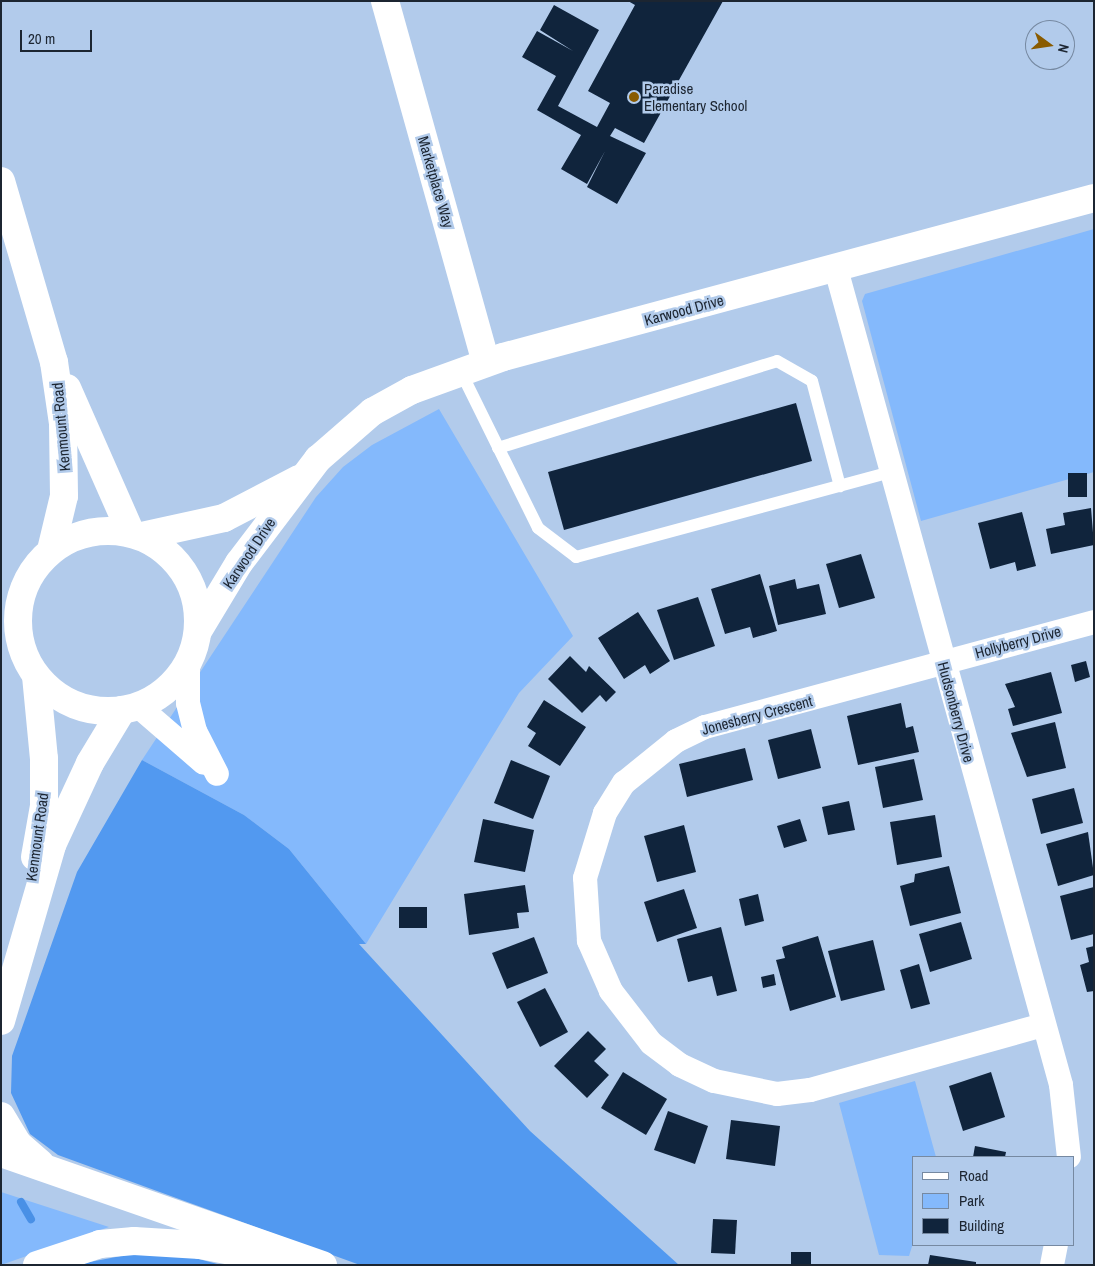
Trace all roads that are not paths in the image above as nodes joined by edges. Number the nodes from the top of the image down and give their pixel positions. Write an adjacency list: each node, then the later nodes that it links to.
1 (385, 1): 6 (main road, Marketplace Way)
2 (1, 181): 5 (main road, Kenmount Road)
3 (1094, 198): 4 (main road, Karwood Drive)
4 (836, 268): 6 (main road, Karwood Drive); 9 (street, Hudsonberry Drive)
5 (54, 362): 12 (main road, Kenmount Road); 13 (main road, Kenmount Road)
6 (486, 362): 7 (main road, Karwood Drive)
7 (460, 370): 8 (lane); 10 (main road, Karwood Drive)
8 (498, 448): 11 (lane); 11 (lane)
9 (891, 472): 11 (lane); 16 (street, Hudsonberry Drive)
10 (302, 477): 12 (main road, Karwood Drive); 15 (main road, Karwood Drive)
11 (840, 486)
12 (137, 534): 13 (main road); 15 (main road)
13 (52, 550): 18 (main road)
14 (1094, 622): 16 (street, Hollyberry Drive)
15 (198, 631): 17 (main road)
16 (942, 662): 22 (street, Hudsonberry Drive); 22 (street, Jonesberry Crescent)
17 (188, 664): 19 (main road); 19 (street)
18 (36, 676): 19 (main road); 20 (main road, Kenmount Road)
19 (130, 708): 20 (main road, Kenmount Road)
20 (22, 938): 21 (main road, Kenmount Road)
21 (1, 1021)
22 (1043, 1025): 25 (street, Hudsonberry Drive)
23 (1, 1116): 26 (main road)
24 (1, 1153): 26 (main road)
25 (1069, 1156)
26 (51, 1171): 32 (main road)
27 (1, 1173): 29 (main road)
28 (1056, 1246): 33 (street)
29 (232, 1251): 30 (main road); 31 (main road)
30 (37, 1265)
31 (264, 1265)
32 (323, 1265)
33 (1052, 1265)

